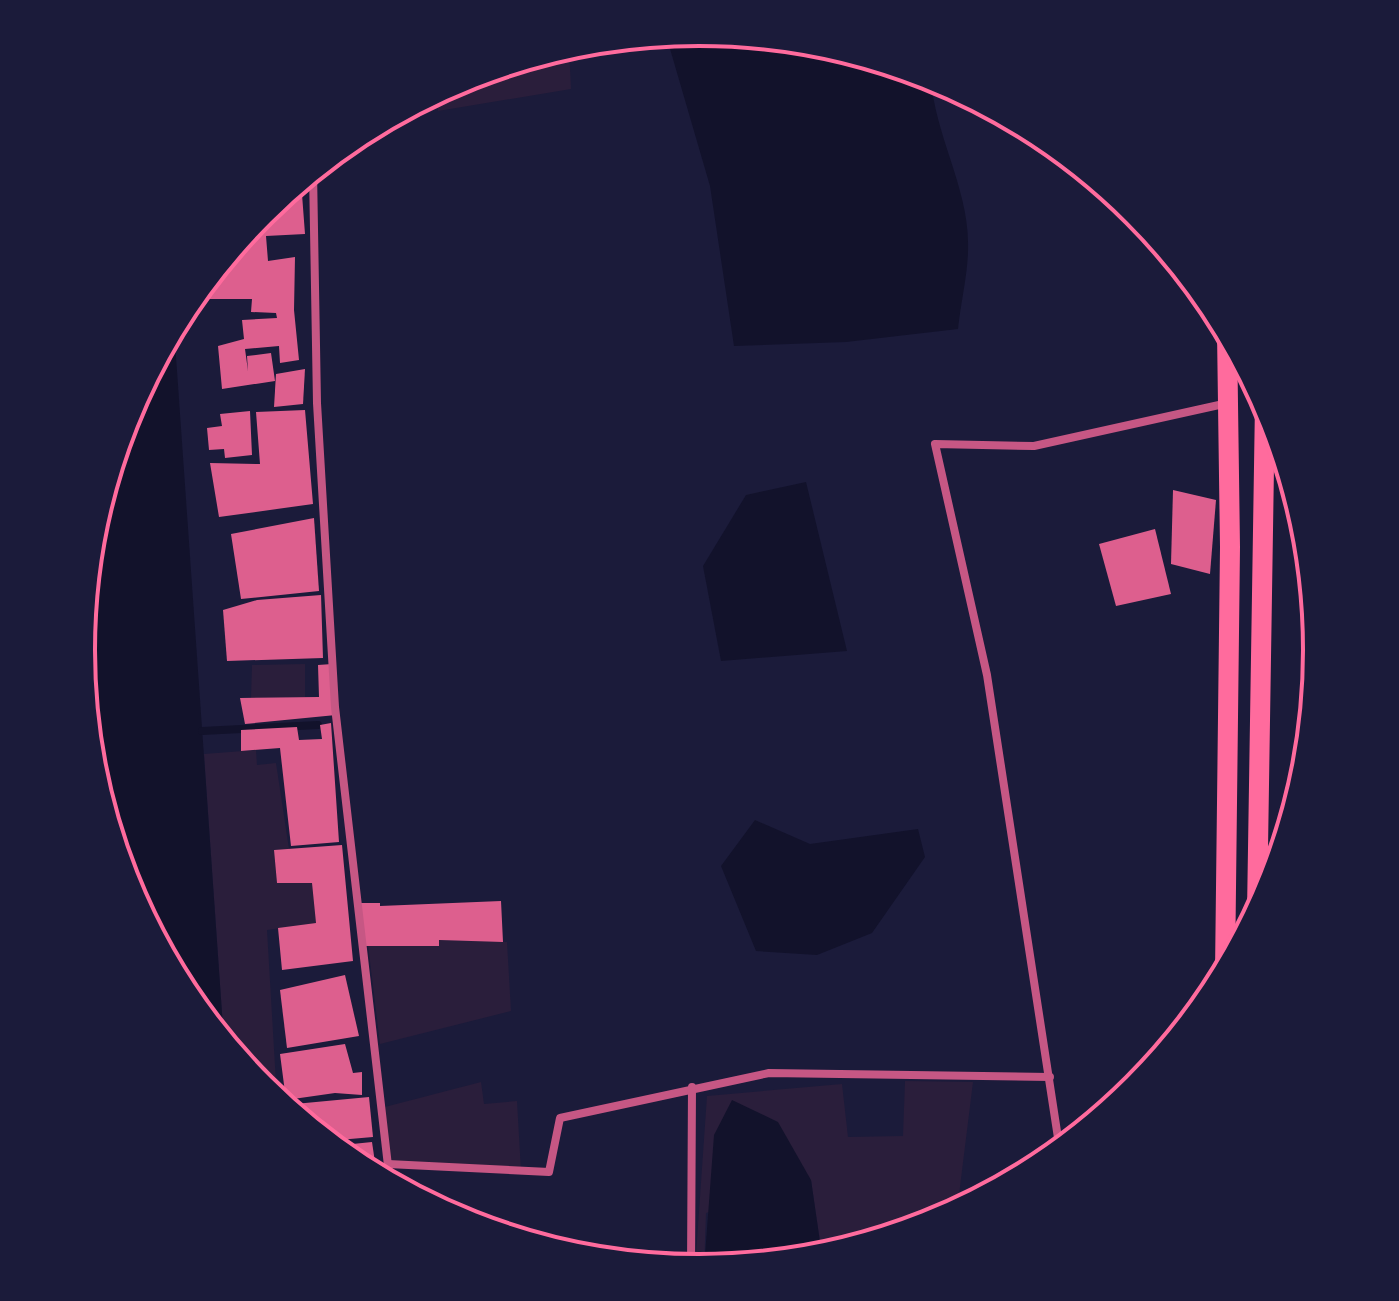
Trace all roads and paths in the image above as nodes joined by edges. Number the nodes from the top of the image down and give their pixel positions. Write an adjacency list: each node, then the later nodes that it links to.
1 (313, 186): 10 (street)
2 (1227, 356): 3 (highway)
3 (1228, 403): 6 (highway); 7 (street)
4 (1264, 436): 5 (highway)
5 (1257, 883)
6 (1225, 949)
7 (1050, 1077): 8 (street); 9 (street)
8 (692, 1087): 10 (street); 12 (street)
9 (1058, 1136)
10 (388, 1164): 11 (street)
11 (388, 1169)
12 (691, 1255)

